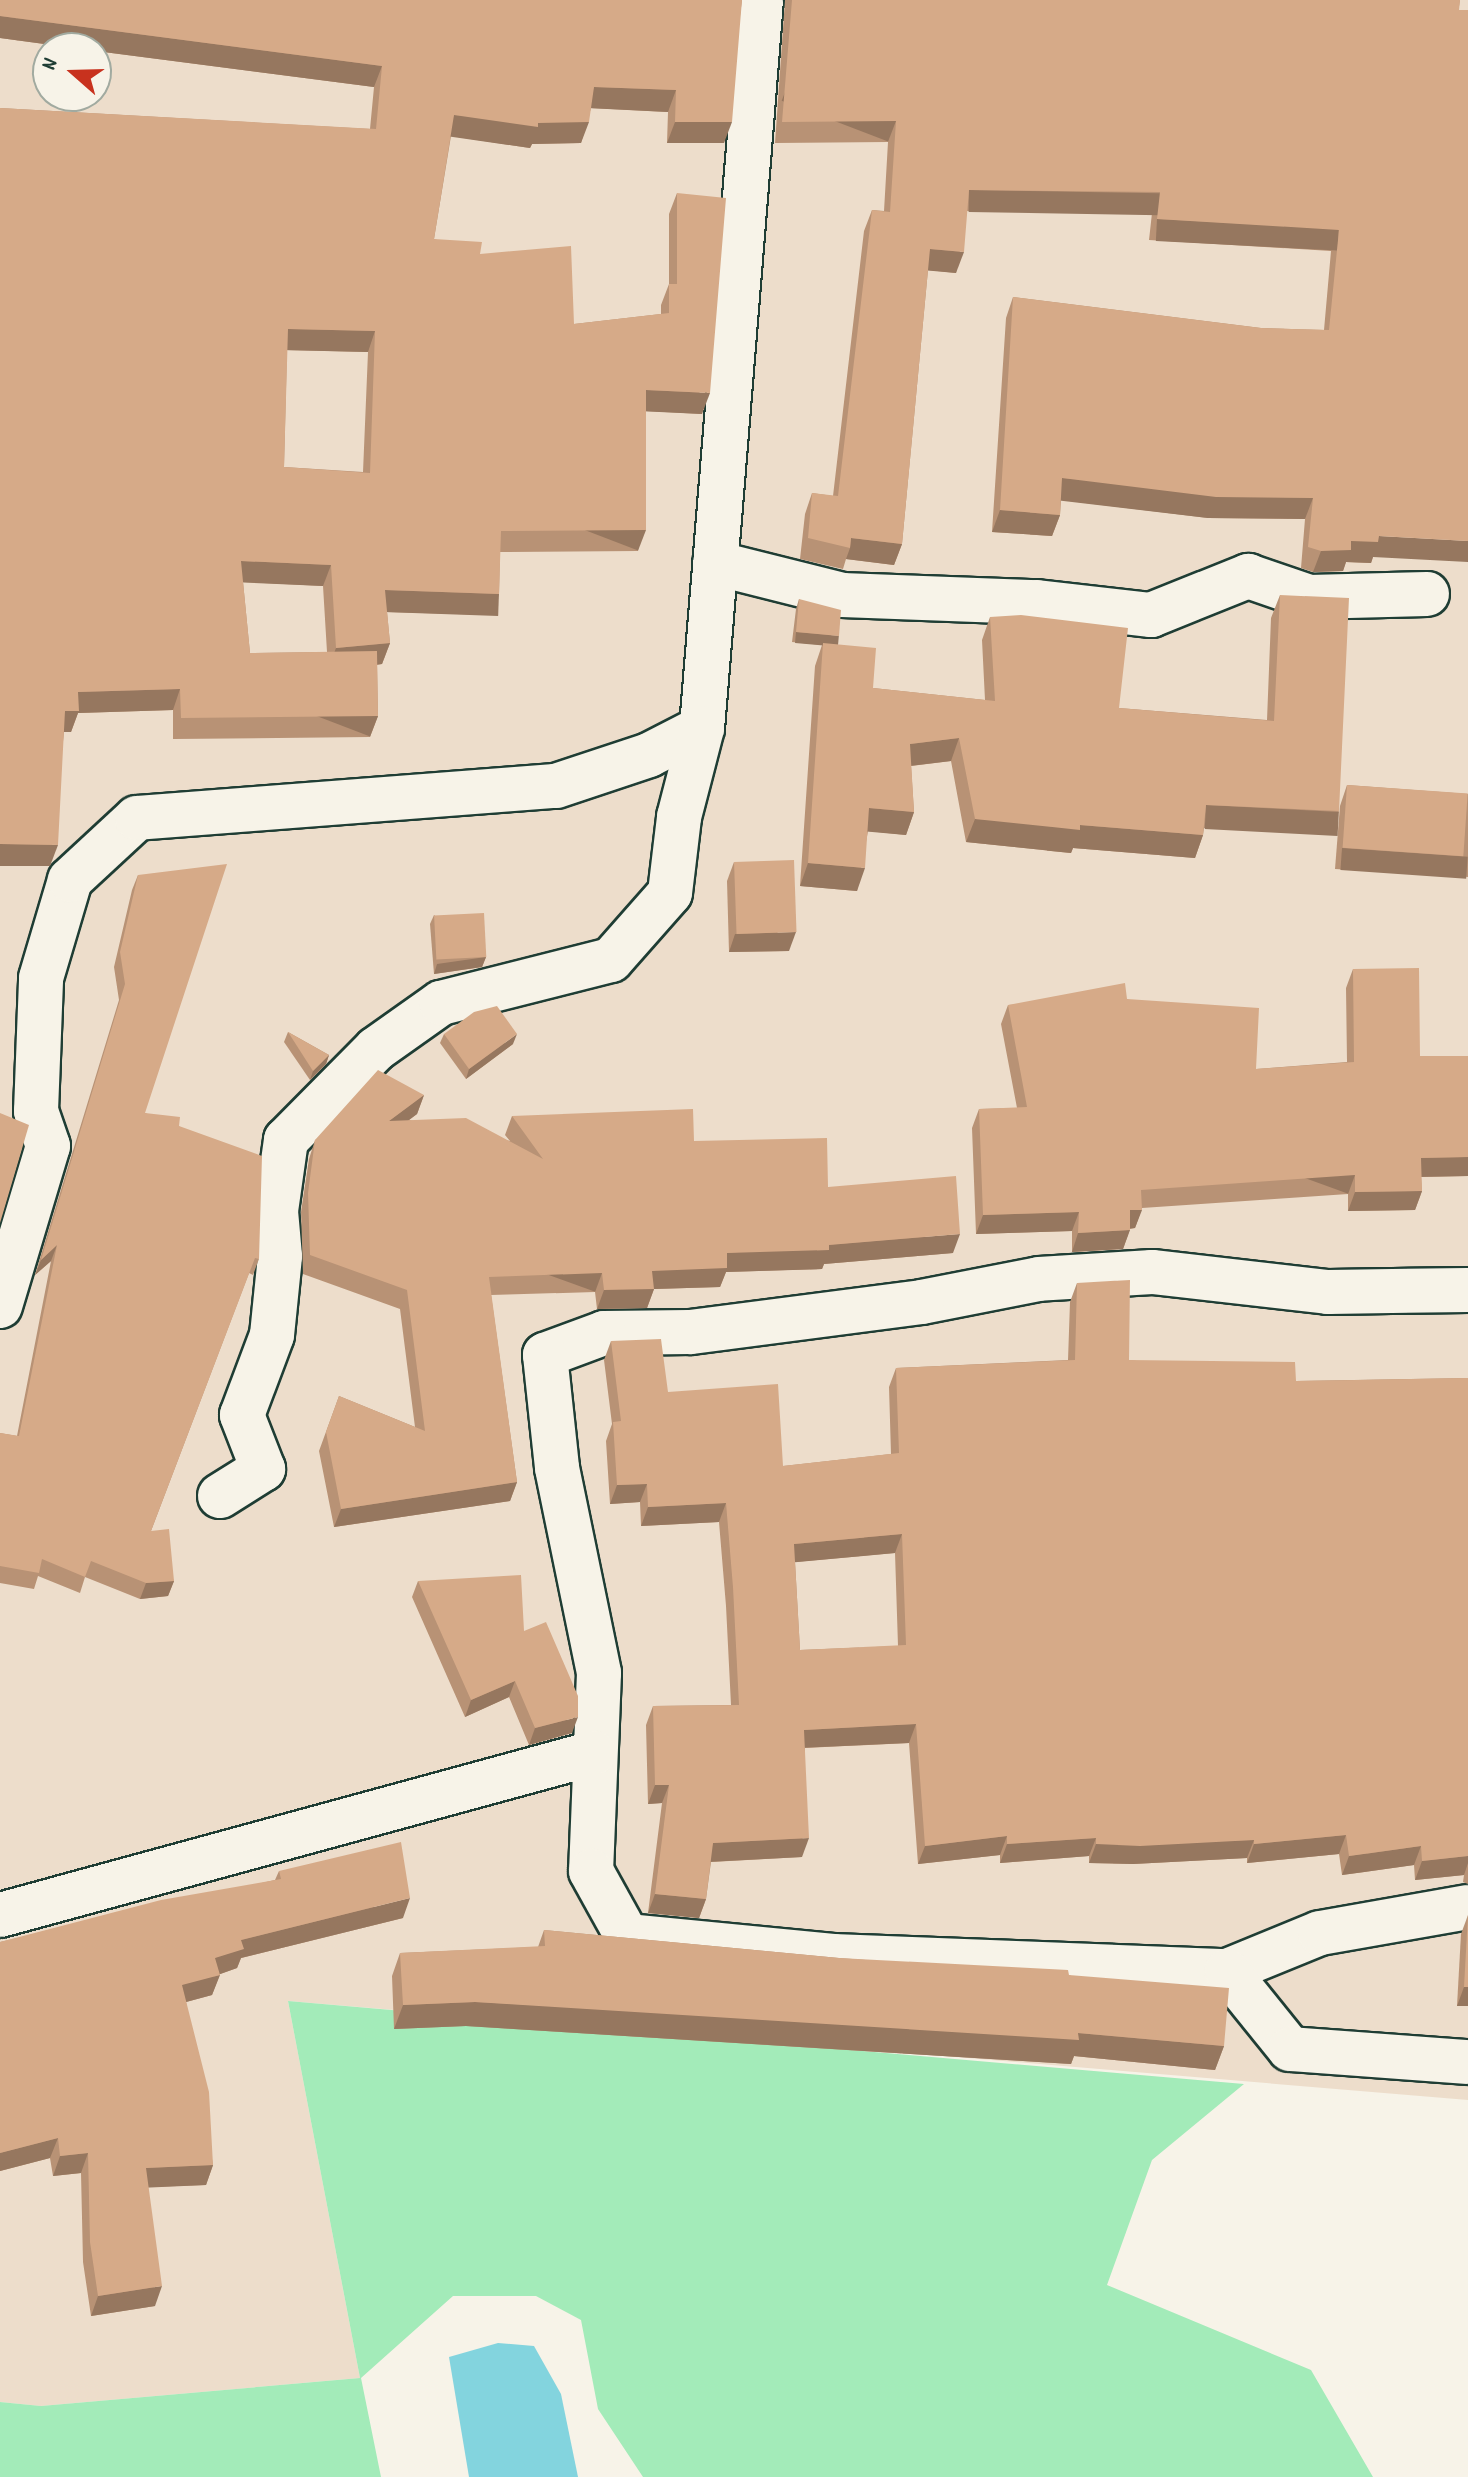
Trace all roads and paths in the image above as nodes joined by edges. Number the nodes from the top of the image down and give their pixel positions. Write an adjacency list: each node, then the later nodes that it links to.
1 (761, 0): 2 (street)
2 (715, 563): 3 (street); 4 (street)
3 (1427, 594)
4 (702, 728): 6 (street); 7 (street)
5 (1468, 1290): 8 (street)
6 (0, 1306)
7 (220, 1496)
8 (594, 1753): 10 (street); 11 (street)
9 (1468, 1907): 11 (street)
10 (0, 1915)
11 (1227, 1971): 12 (street)
12 (1468, 2062)

